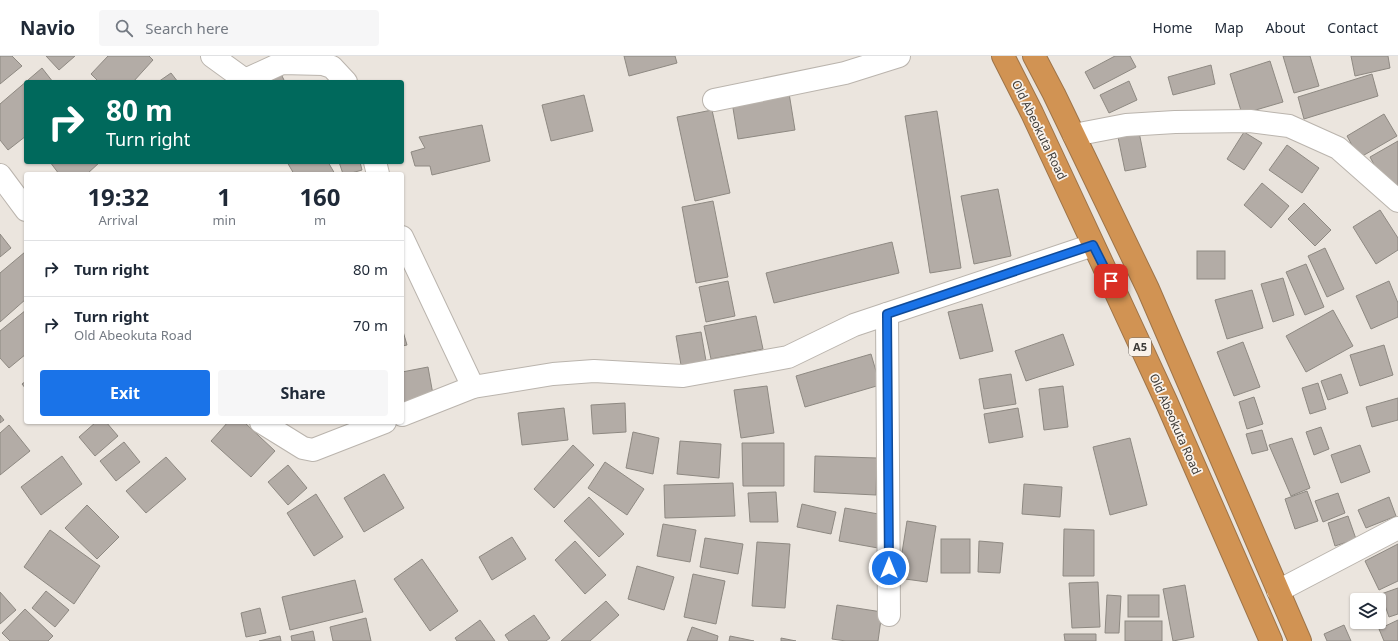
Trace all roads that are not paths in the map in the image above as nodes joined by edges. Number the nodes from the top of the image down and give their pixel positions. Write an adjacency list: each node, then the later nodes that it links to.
1 (212, 56): 6 (street)
2 (899, 56): 8 (street)
3 (1003, 56): 14 (highway, Old Abeokuta Road / A5)
4 (1034, 56): 9 (highway, A5)
5 (245, 80): 7 (street)
6 (245, 80)
7 (344, 80)
8 (714, 100)
9 (1074, 135): 11 (street); 21 (highway, A5)
10 (0, 175): 12 (street)
11 (1398, 201)
12 (24, 207)
13 (404, 241): 16 (street)
14 (1093, 245): 15 (street); 23 (highway, Old Abeokuta Road / A5)
15 (887, 314): 16 (street); 22 (street)
16 (473, 387): 17 (street)
17 (404, 414)
18 (264, 424): 19 (street)
19 (380, 424)
20 (1398, 528): 21 (street)
21 (1278, 591): 24 (highway, A5)
22 (889, 615)
23 (1271, 641)
24 (1300, 641)

